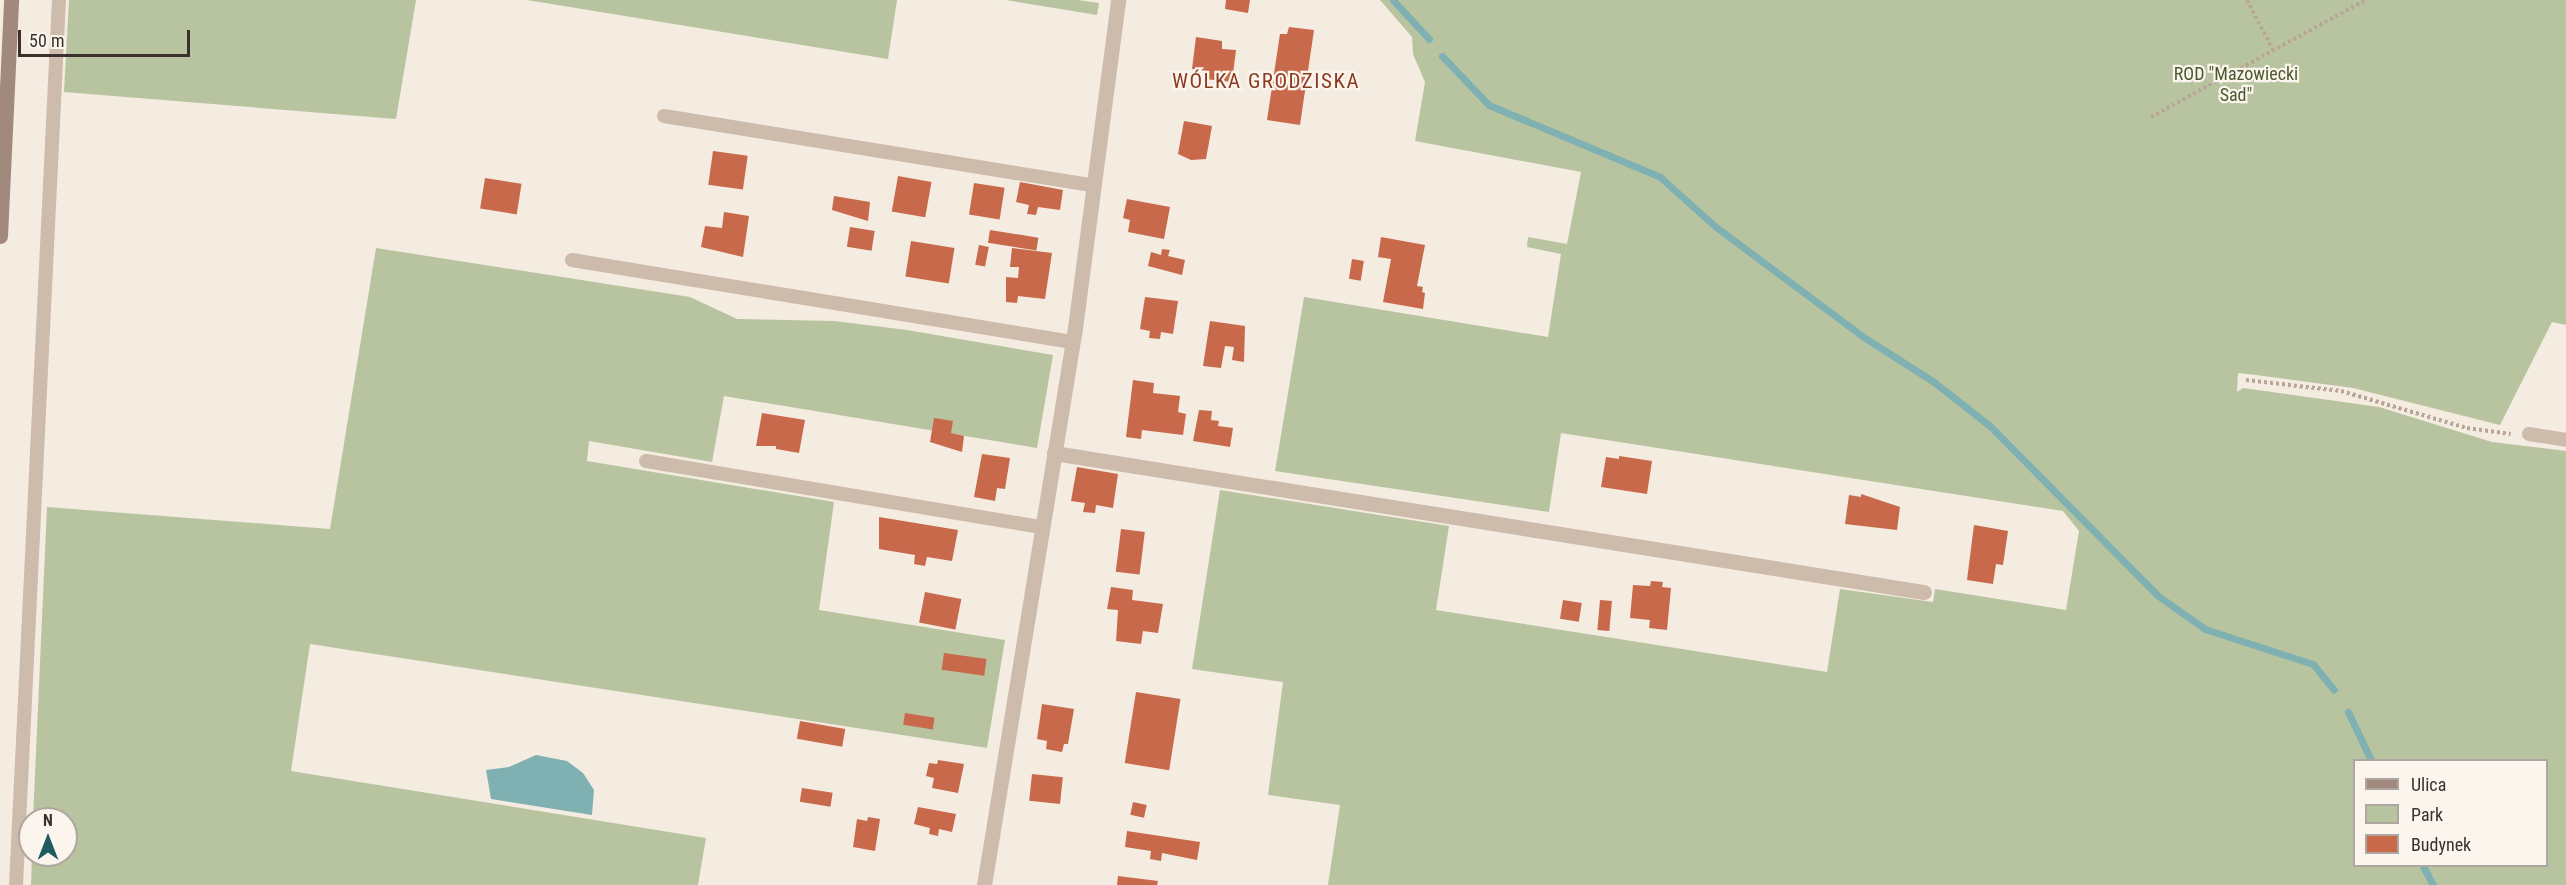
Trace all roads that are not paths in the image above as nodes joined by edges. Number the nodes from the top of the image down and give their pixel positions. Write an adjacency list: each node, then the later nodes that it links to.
1 (11, 0): 6 (main road)
2 (59, 0): 15 (lane)
3 (1118, 0): 5 (street)
4 (664, 116): 5 (lane)
5 (1094, 186): 8 (street)
6 (0, 236)
7 (572, 260): 8 (lane)
8 (1072, 342): 11 (street)
9 (2529, 434): 10 (lane)
10 (2566, 440)
11 (1054, 453): 13 (street); 14 (street)
12 (646, 461): 13 (lane)
13 (1042, 527): 16 (street)
14 (1924, 592)
15 (16, 885)
16 (984, 885)

